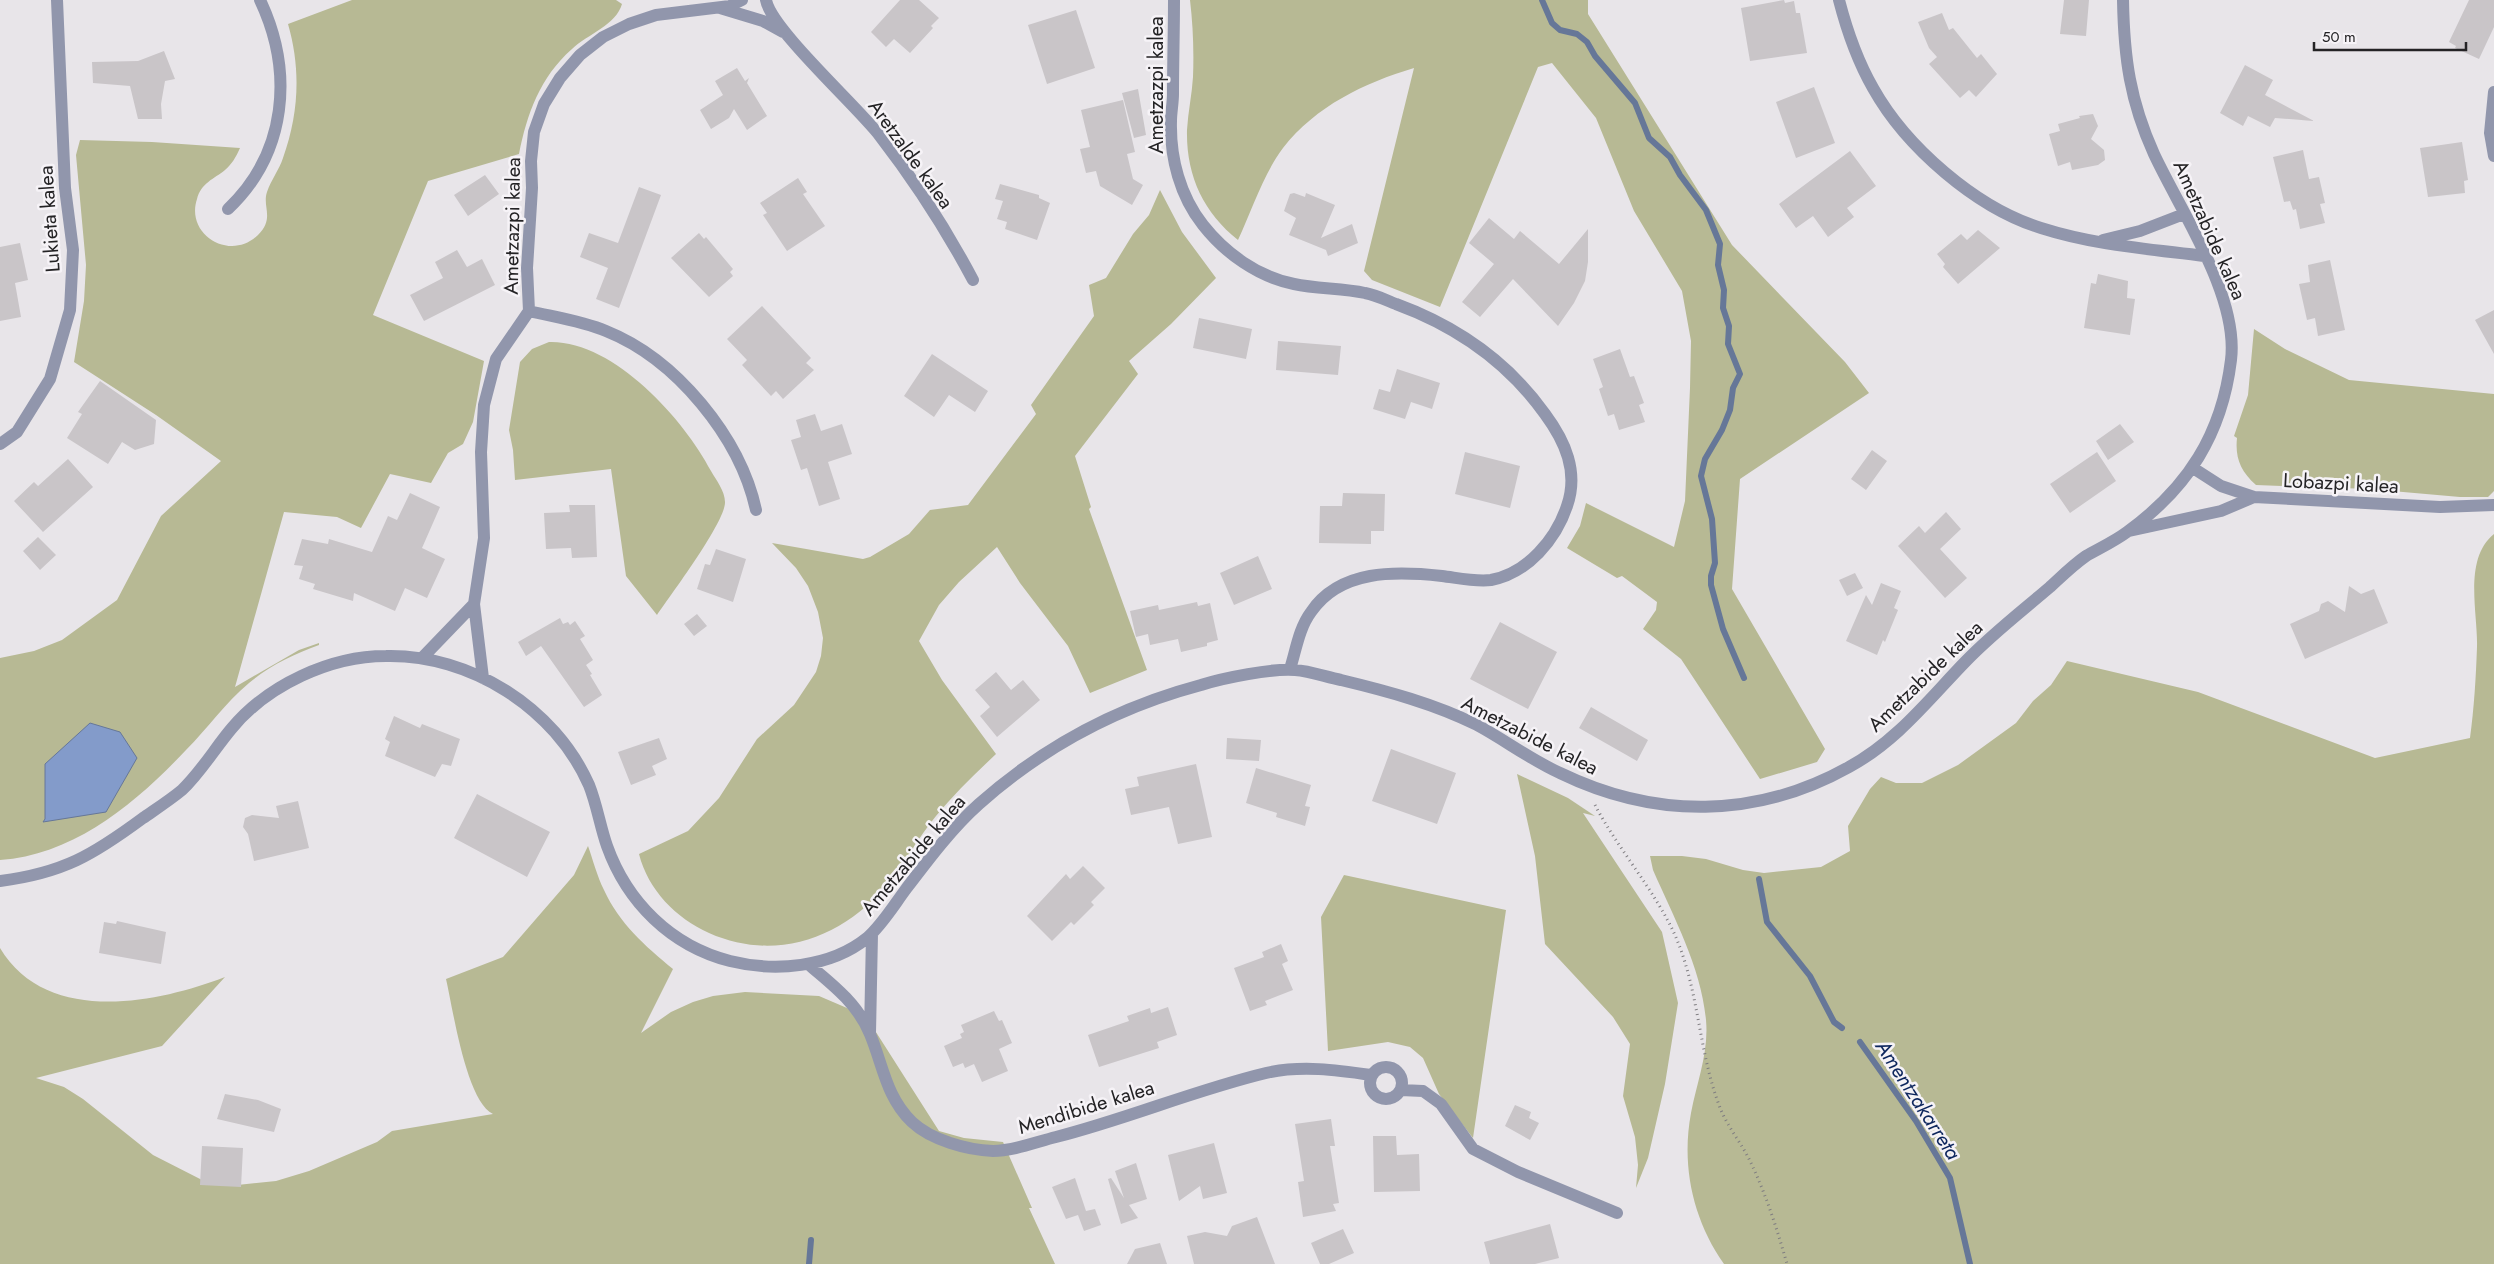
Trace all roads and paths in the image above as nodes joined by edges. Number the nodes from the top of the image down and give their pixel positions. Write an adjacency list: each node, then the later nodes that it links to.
1 (57, 0): 18 (street, Lukieta kalea)
2 (260, 0): 12 (street)
3 (742, 0): 8 (street, Ametzazpi kalea)
4 (766, 0): 9 (street, Aretzalde kalea)
5 (1174, 0): 26 (street, Ametzazpi kalea)
6 (1839, 0): 14 (street)
7 (2123, 0): 13 (street, Ametzabide kalea)
8 (717, 7): 9 (street, Aretzalde kalea); 17 (street, Ametzazpi kalea)
9 (790, 36): 16 (street, Aretzalde kalea)
10 (2494, 92): 11 (street)
11 (2494, 156)
12 (228, 209)
13 (2184, 214): 14 (street); 15 (street, Ametzabide kalea)
14 (2093, 242): 15 (street)
15 (2204, 256): 19 (street, Ametzabide kalea)
16 (973, 280)
17 (529, 311): 22 (street); 24 (street, Ametzazpi kalea)
18 (0, 444)
19 (2193, 468): 20 (street, Lobazpi kalea); 23 (street, Ametzabide kalea)
20 (2254, 497): 21 (street, Lobazpi kalea); 23 (street)
21 (2494, 506)
22 (756, 510)
23 (2127, 532): 28 (street, Ametzabide kalea)
24 (474, 604): 25 (street); 27 (street, Ametzazpi kalea)
25 (423, 657): 27 (street); 29 (street)
26 (1290, 669): 28 (street, Ametzabide kalea); 30 (street, Ametzabide kalea)
27 (483, 678): 31 (street)
28 (1584, 784): 36 (path)
29 (0, 881)
30 (872, 934): 31 (street, Ametzabide kalea); 32 (street)
31 (808, 964): 32 (street)
32 (870, 1033): 33 (street, Mendibide kalea)
33 (1372, 1075): 34 (street); 34 (street, Mendibide kalea)
34 (1401, 1090): 35 (street)
35 (1617, 1213)
36 (1787, 1264)

